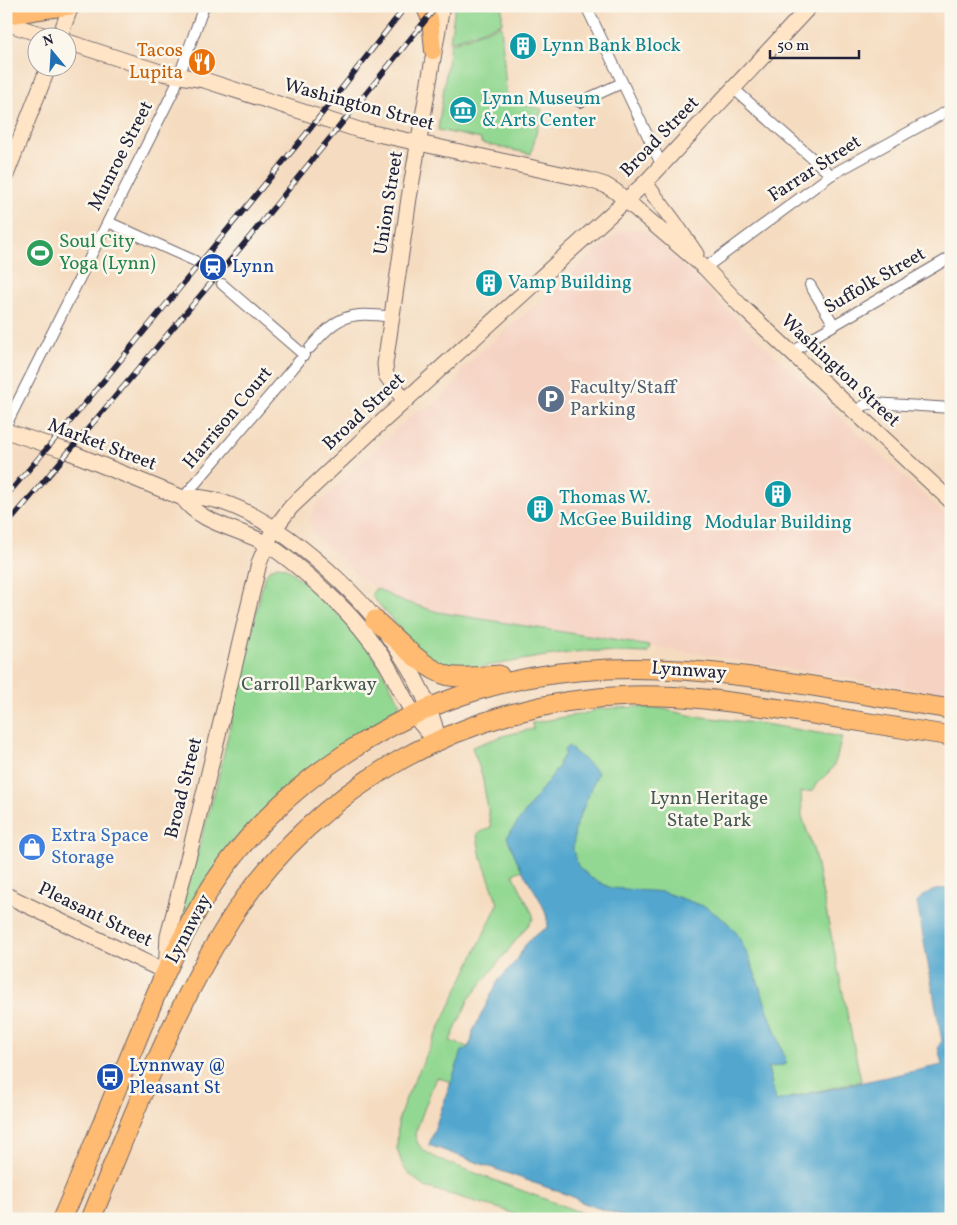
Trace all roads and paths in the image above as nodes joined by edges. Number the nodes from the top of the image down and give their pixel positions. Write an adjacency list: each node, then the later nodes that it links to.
1 (72, 6): 7 (main road); 9 (main road)
2 (204, 6): 13 (street, Munroe Street)
3 (424, 6): 12 (main road)
4 (442, 6): 12 (main road, Union Street)
5 (586, 6): 15 (street)
6 (810, 6): 16 (main road, Broad Street)
7 (6, 16)
8 (6, 23): 10 (main road)
9 (63, 28)
10 (28, 30)
11 (78, 45): 13 (main road, Washington Street)
12 (433, 51): 19 (main road, Union Street)
13 (180, 76): 19 (main road, Washington Street); 25 (street, Munroe Street)
14 (44, 78): 21 (main road)
15 (622, 83): 17 (street); 20 (street)
16 (734, 89): 20 (main road, Broad Street); 22 (street)
17 (580, 102)
18 (951, 109): 22 (street, Farrar Street)
19 (419, 142): 24 (main road, Washington Street); 31 (main road, Union Street)
20 (662, 166): 23 (main road, Broad Street)
21 (6, 175)
22 (831, 175): 28 (street, Farrar Street)
23 (645, 183): 24 (main road, Broad Street); 28 (main road, Washington Street)
24 (626, 200): 28 (main road, Washington Street); 35 (main road, Broad Street)
25 (108, 222): 27 (street); 38 (street, Munroe Street)
26 (951, 257): 32 (street, Suffolk Street)
27 (195, 261)
28 (705, 268): 33 (main road, Washington Street)
29 (222, 284): 34 (street)
30 (810, 285): 32 (street)
31 (392, 317): 34 (street, Harrison Court); 35 (main road, Union Street)
32 (834, 325): 33 (street, Suffolk Street)
33 (792, 353): 37 (main road, Washington Street)
34 (304, 355): 40 (street, Harrison Court)
35 (405, 401): 42 (main road, Broad Street)
36 (951, 408): 37 (street)
37 (854, 411): 41 (main road, Washington Street)
38 (6, 425)
39 (6, 431): 40 (main road, Market Street)
40 (183, 498): 42 (main road, Market Street); 43 (main road, Market Street)
41 (951, 501)
42 (274, 528): 43 (main road, Broad Street); 44 (main road, Market Street)
43 (266, 544): 46 (main road, Market Street); 51 (main road, Broad Street)
44 (375, 620): 45 (highway); 46 (main road)
45 (570, 671): 46 (highway, Lynnway); 47 (highway, Lynnway)
46 (421, 704): 49 (main road); 51 (highway, Lynnway)
47 (951, 709)
48 (951, 736): 49 (highway, Lynnway)
49 (438, 740): 53 (highway, Lynnway)
50 (6, 895): 51 (main road, Pleasant Street)
51 (166, 972): 52 (highway, Lynnway)
52 (62, 1219)
53 (91, 1219)

